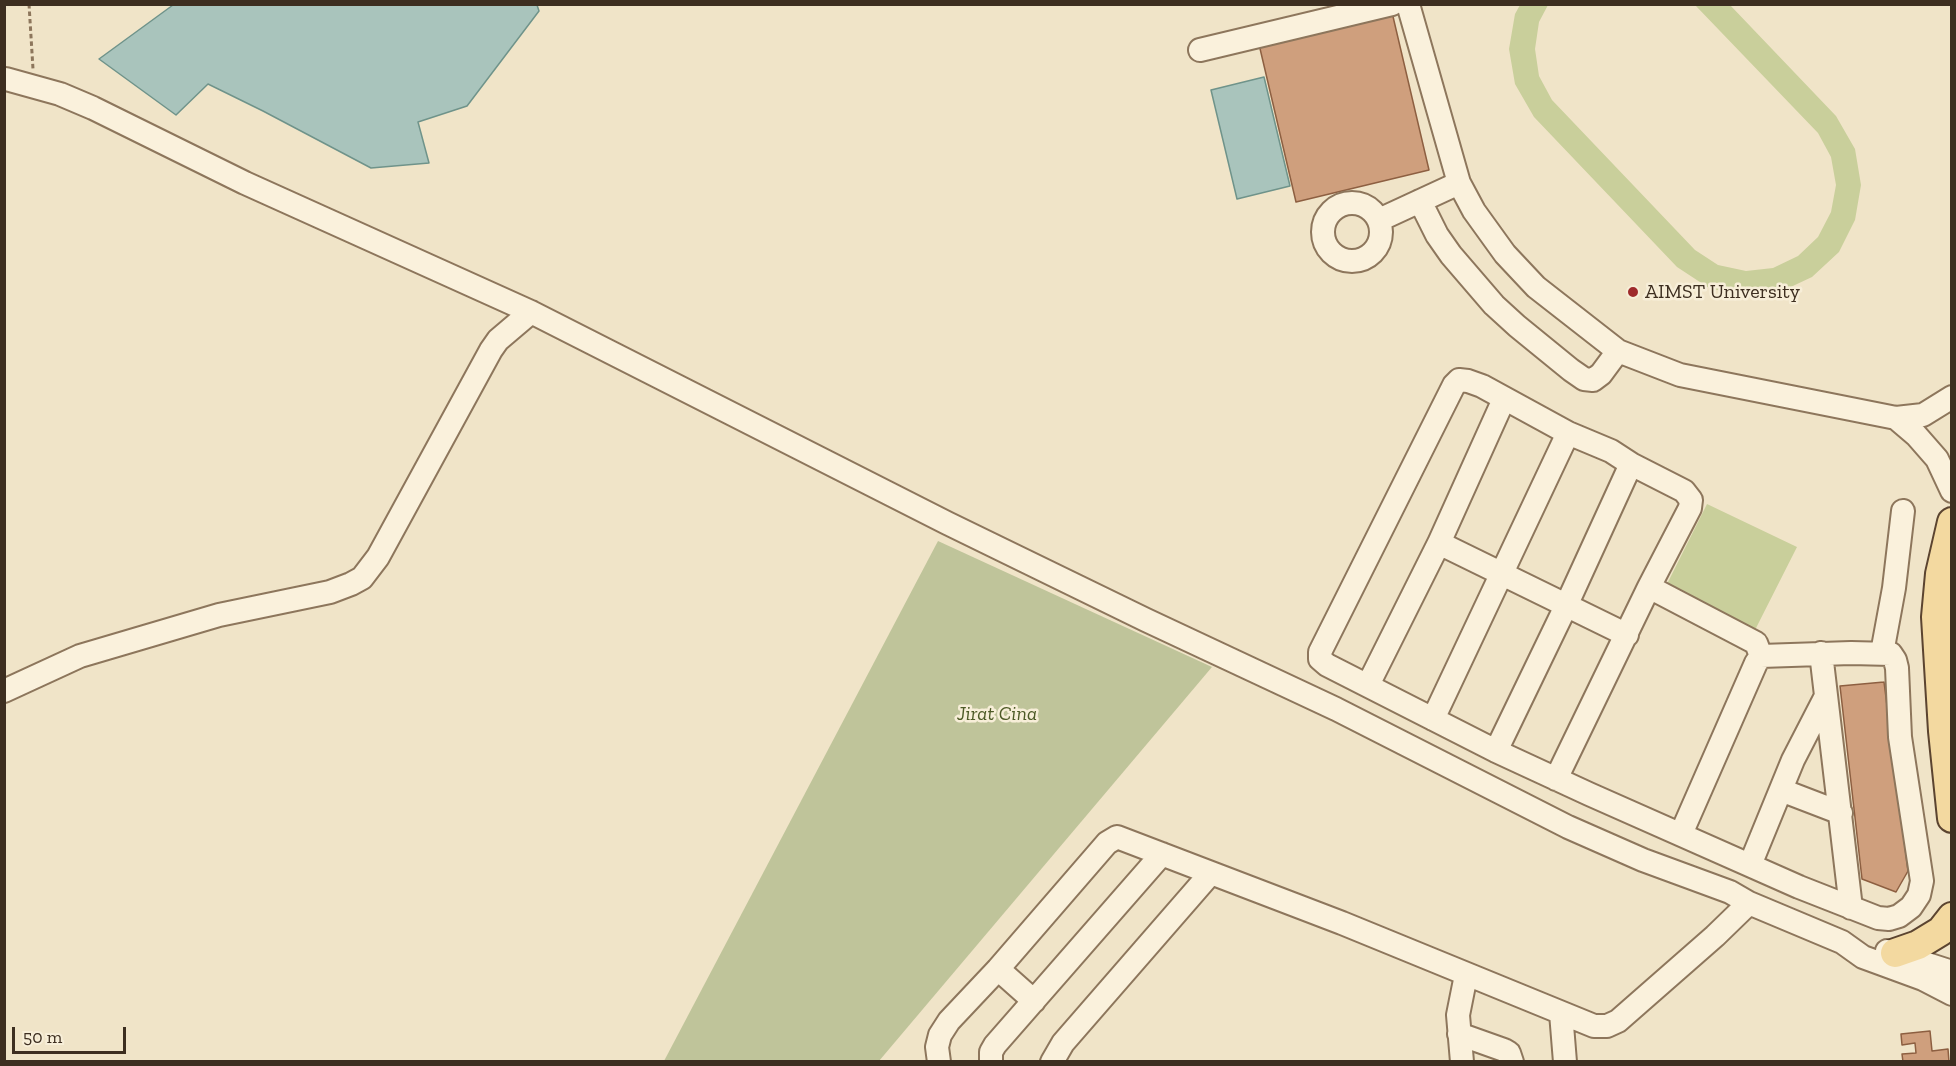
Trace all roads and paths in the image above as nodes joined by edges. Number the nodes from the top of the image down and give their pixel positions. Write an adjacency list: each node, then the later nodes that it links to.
1 (29, 4): 6 (path)
2 (1392, 4): 4 (street)
3 (1408, 4): 7 (street)
4 (1200, 50)
5 (6, 79): 6 (street)
6 (34, 86): 10 (street)
7 (1459, 183): 8 (street); 11 (street)
8 (1420, 201): 9 (street); 11 (street)
9 (1379, 220)
10 (531, 312): 29 (street); 41 (street)
11 (1618, 351): 14 (street)
12 (1952, 397): 14 (street)
13 (1504, 399): 15 (street); 20 (street); 28 (street)
14 (1896, 418): 17 (street)
15 (1568, 433): 16 (street); 21 (street)
16 (1631, 464): 22 (street); 23 (street)
17 (1952, 491)
18 (1903, 511): 26 (street)
19 (1952, 522): 36 (main road)
20 (1439, 543): 21 (street); 28 (street)
21 (1502, 574): 23 (street); 31 (street)
22 (1649, 587): 24 (street); 27 (street)
23 (1566, 606): 24 (street); 32 (street)
24 (1627, 635): 33 (street)
25 (1821, 653): 26 (street); 27 (street); 30 (street)
26 (1882, 653): 42 (street)
27 (1761, 656): 37 (street)
28 (1368, 685): 31 (street)
29 (4, 691)
30 (1826, 696): 34 (street); 35 (street)
31 (1433, 719): 32 (street)
32 (1496, 751): 33 (street)
33 (1557, 779): 37 (street)
34 (1781, 789): 35 (street); 39 (street)
35 (1841, 813): 42 (street)
36 (1952, 818)
37 (1681, 834): 39 (street)
38 (1162, 854): 40 (street); 46 (street); 50 (street)
39 (1746, 864): 41 (street); 42 (street)
40 (1210, 874): 48 (street); 55 (street)
41 (1739, 898): 44 (street); 51 (street)
42 (1851, 908)
43 (1952, 916): 45 (main road)
44 (1842, 942): 45 (street); 49 (street)
45 (1895, 953): 47 (street)
46 (998, 969): 50 (street); 53 (street)
47 (1952, 972)
48 (1466, 975): 51 (street); 52 (street)
49 (1952, 994)
50 (1034, 1001): 54 (street)
51 (1561, 1013): 58 (street)
52 (1459, 1034): 56 (street); 57 (street)
53 (939, 1062)
54 (991, 1062)
55 (1052, 1062)
56 (1462, 1062)
57 (1512, 1062)
58 (1565, 1062)

